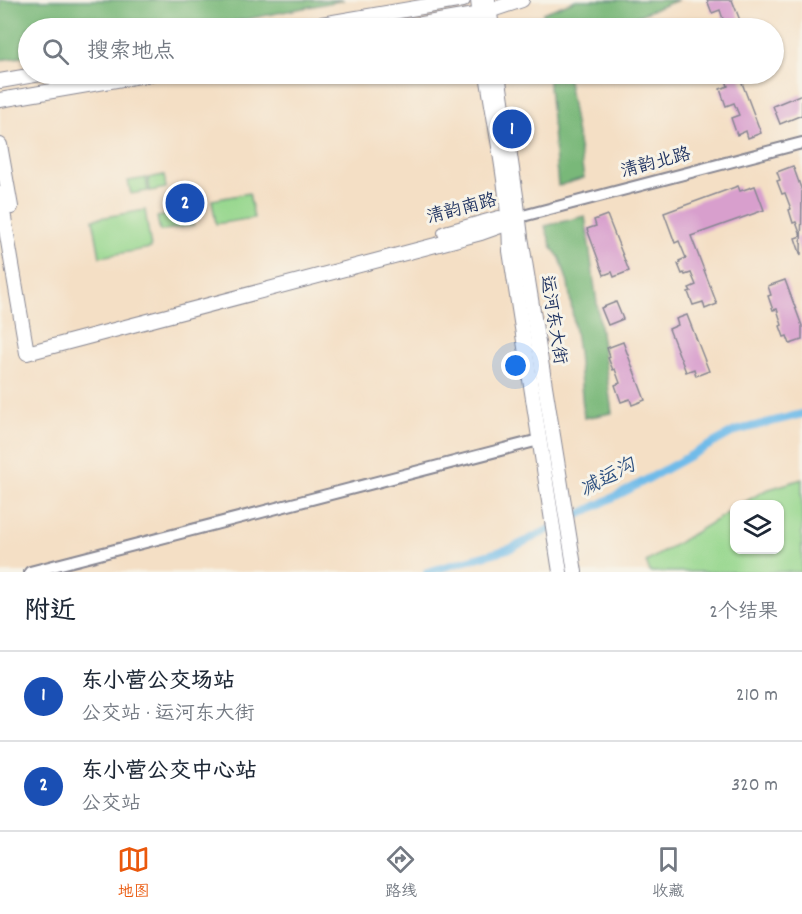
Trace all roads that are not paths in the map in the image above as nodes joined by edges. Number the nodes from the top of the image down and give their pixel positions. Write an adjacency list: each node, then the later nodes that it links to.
1 (463, 0): 4 (main road)
2 (522, 0): 3 (main road)
3 (484, 6): 5 (main road)
4 (357, 18)
5 (438, 18)
6 (18, 78): 7 (main road)
7 (0, 81)
8 (92, 84): 11 (main road)
9 (489, 84): 15 (main road, 运河东大街)
10 (499, 84): 15 (main road, 运河东大街)
11 (0, 100)
12 (802, 143): 15 (street, 清韵北路)
13 (0, 145): 16 (main road)
14 (0, 194): 16 (main road)
15 (512, 219): 16 (main road, 清韵南路); 17 (main road, 运河东大街); 18 (main road, 运河东大街)
16 (33, 346)
17 (539, 440): 19 (main road, 运河东大街); 20 (street)
18 (574, 570)
19 (559, 571)
20 (30, 572)

